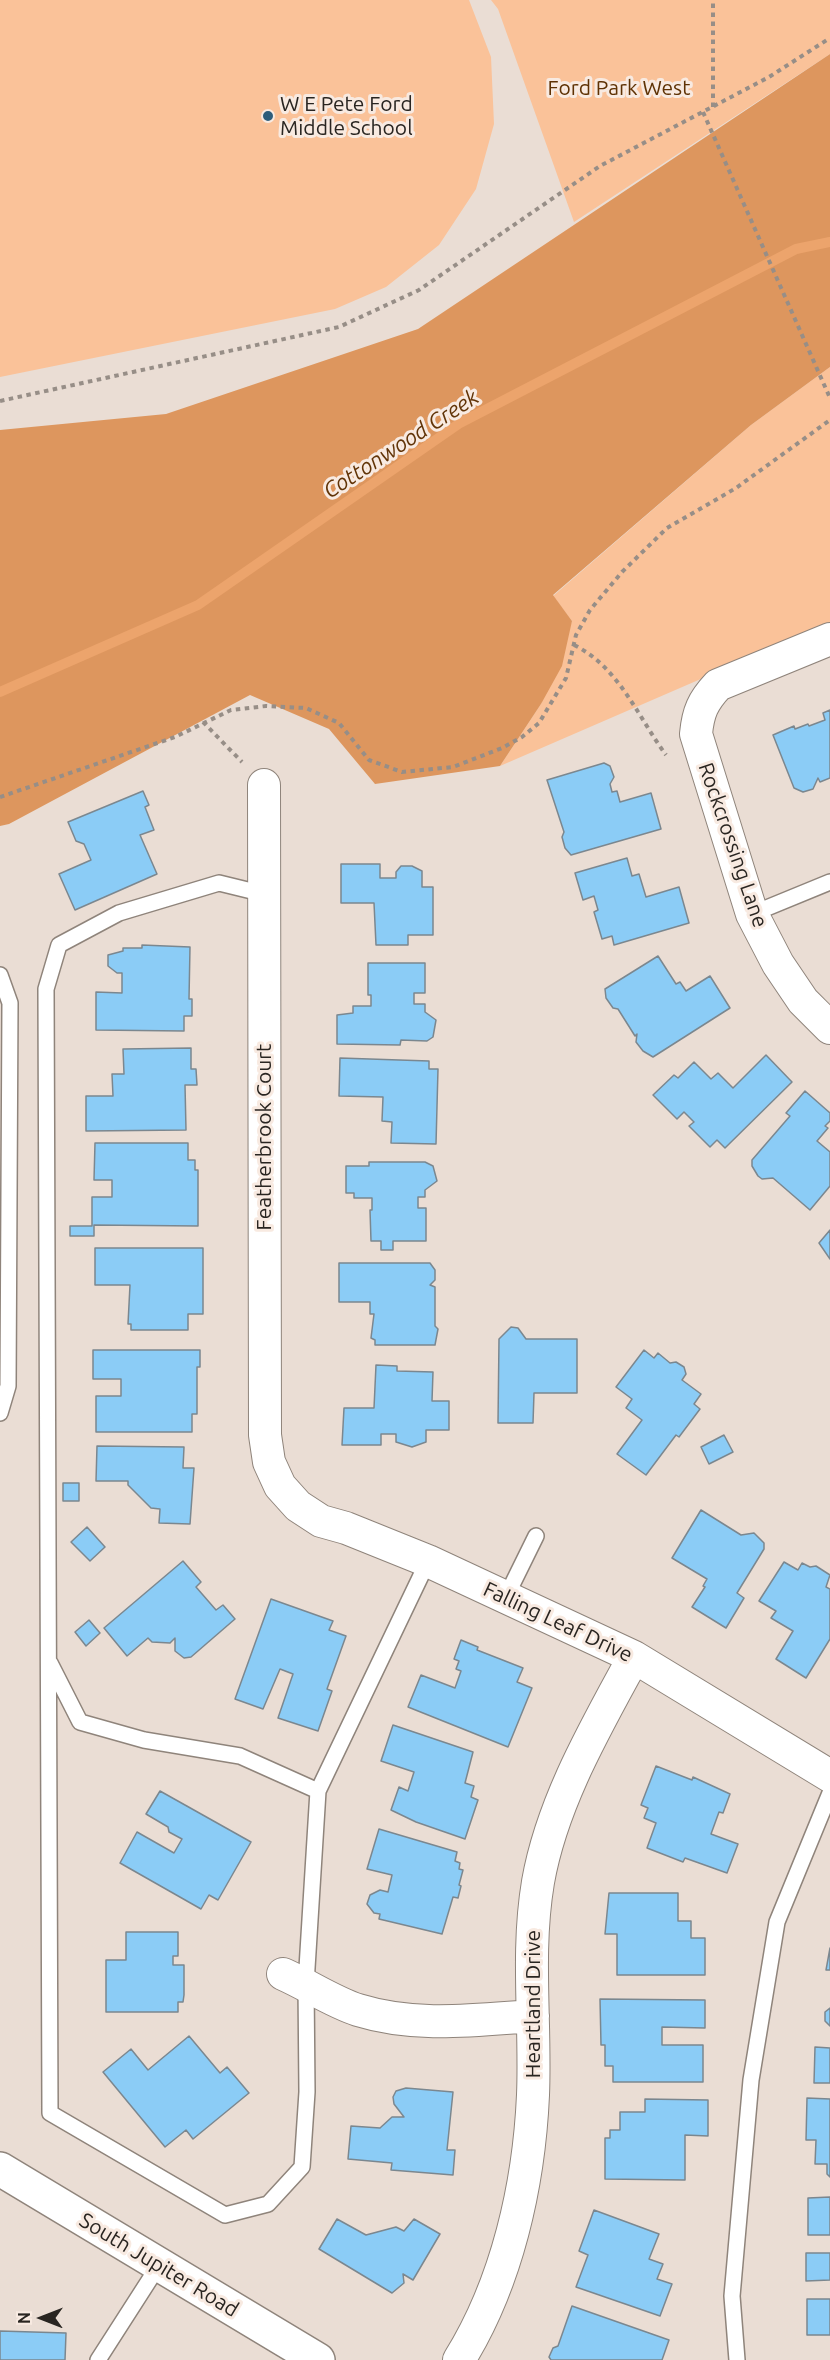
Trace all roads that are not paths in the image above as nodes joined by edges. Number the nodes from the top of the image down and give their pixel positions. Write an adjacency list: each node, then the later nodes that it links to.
1 (830, 639): 5 (street, Rockcrossing Lane)
2 (264, 785): 4 (street, Featherbrook Court)
3 (830, 882): 5 (lane)
4 (264, 894): 9 (street, Featherbrook Court); 14 (lane)
5 (752, 915): 7 (street, Rockcrossing Lane)
6 (0, 975): 8 (lane)
7 (830, 1028)
8 (0, 1413)
9 (280, 1486): 11 (street, Falling Leaf Drive)
10 (536, 1536): 12 (lane)
11 (428, 1561): 12 (street, Falling Leaf Drive); 16 (lane)
12 (506, 1597): 13 (street, Falling Leaf Drive)
13 (634, 1657): 15 (street, Falling Leaf Drive); 19 (street, Heartland Drive)
14 (48, 1659): 16 (lane); 18 (lane)
15 (830, 1776)
16 (318, 1791): 18 (lane)
17 (830, 1793): 25 (lane)
18 (294, 1979): 19 (street)
19 (533, 2016): 24 (street, Heartland Drive)
20 (0, 2169): 21 (street, South Jupiter Road)
21 (159, 2265): 22 (lane); 23 (street, South Jupiter Road)
22 (98, 2360)
23 (318, 2360)
24 (459, 2360)
25 (737, 2360)

